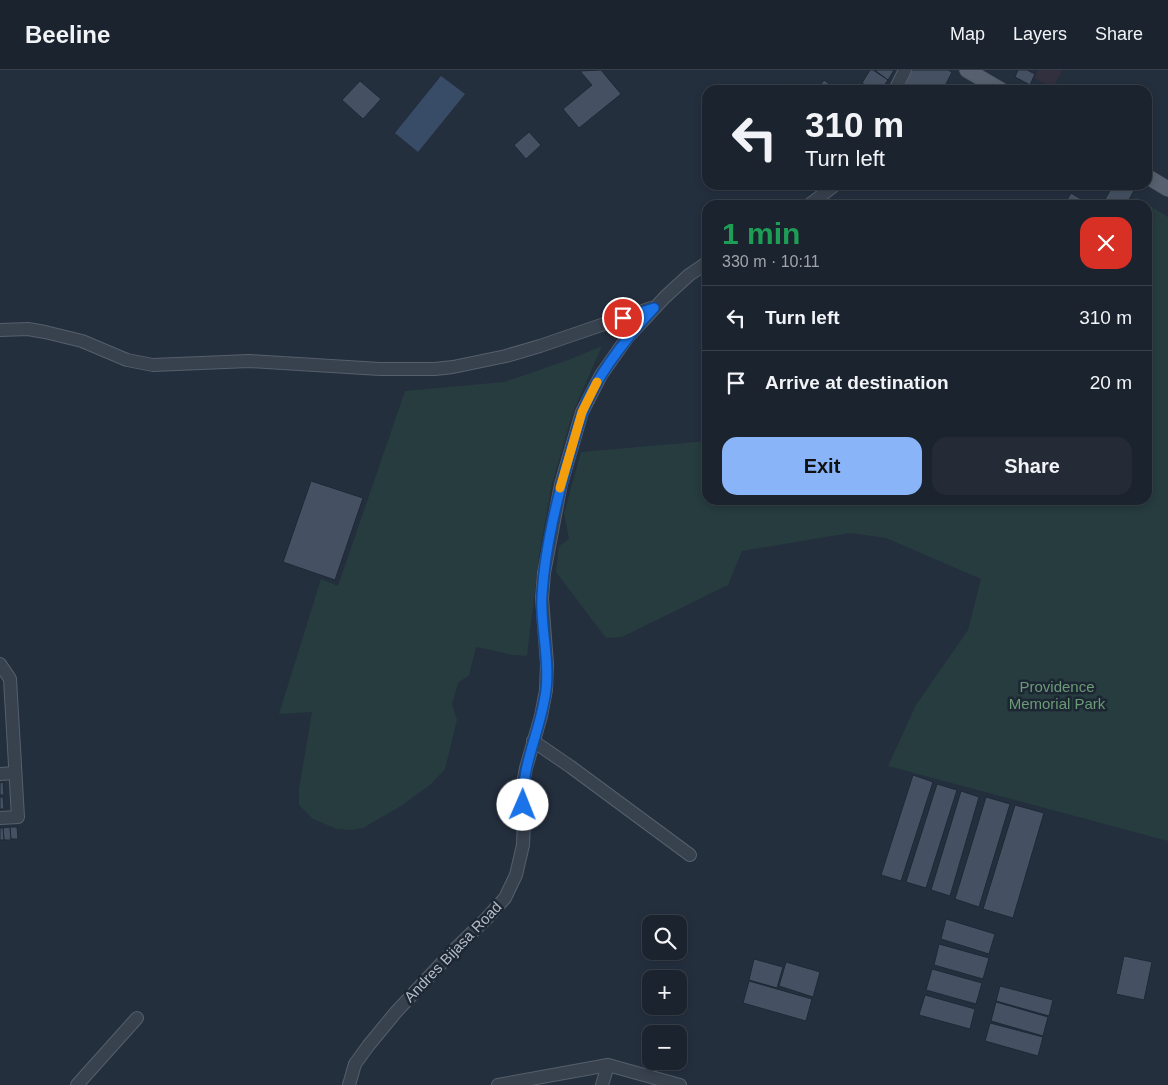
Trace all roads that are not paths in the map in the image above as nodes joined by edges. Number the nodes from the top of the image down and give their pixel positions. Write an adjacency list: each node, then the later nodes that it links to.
1 (906, 70): 3 (street)
2 (968, 70): 4 (main road)
3 (898, 85)
4 (993, 85)
5 (1152, 179): 6 (main road)
6 (1168, 189)
7 (828, 190): 8 (street)
8 (816, 200)
9 (702, 266): 10 (street, Andres Bijasa Road)
10 (654, 308): 11 (street); 15 (street, Andres Bijasa Road)
11 (0, 330)
12 (0, 664): 13 (street)
13 (5, 679): 14 (street)
14 (6, 726): 16 (street)
15 (533, 741): 19 (street); 24 (street, Andres Bijasa Road)
16 (14, 773): 17 (street); 18 (street)
17 (0, 774)
18 (0, 818)
19 (690, 855)
20 (137, 1018): 23 (street)
21 (608, 1065): 22 (street); 26 (street); 27 (street)
22 (555, 1080): 25 (street)
23 (77, 1085)
24 (349, 1085)
25 (498, 1085)
26 (602, 1085)
27 (680, 1085)

